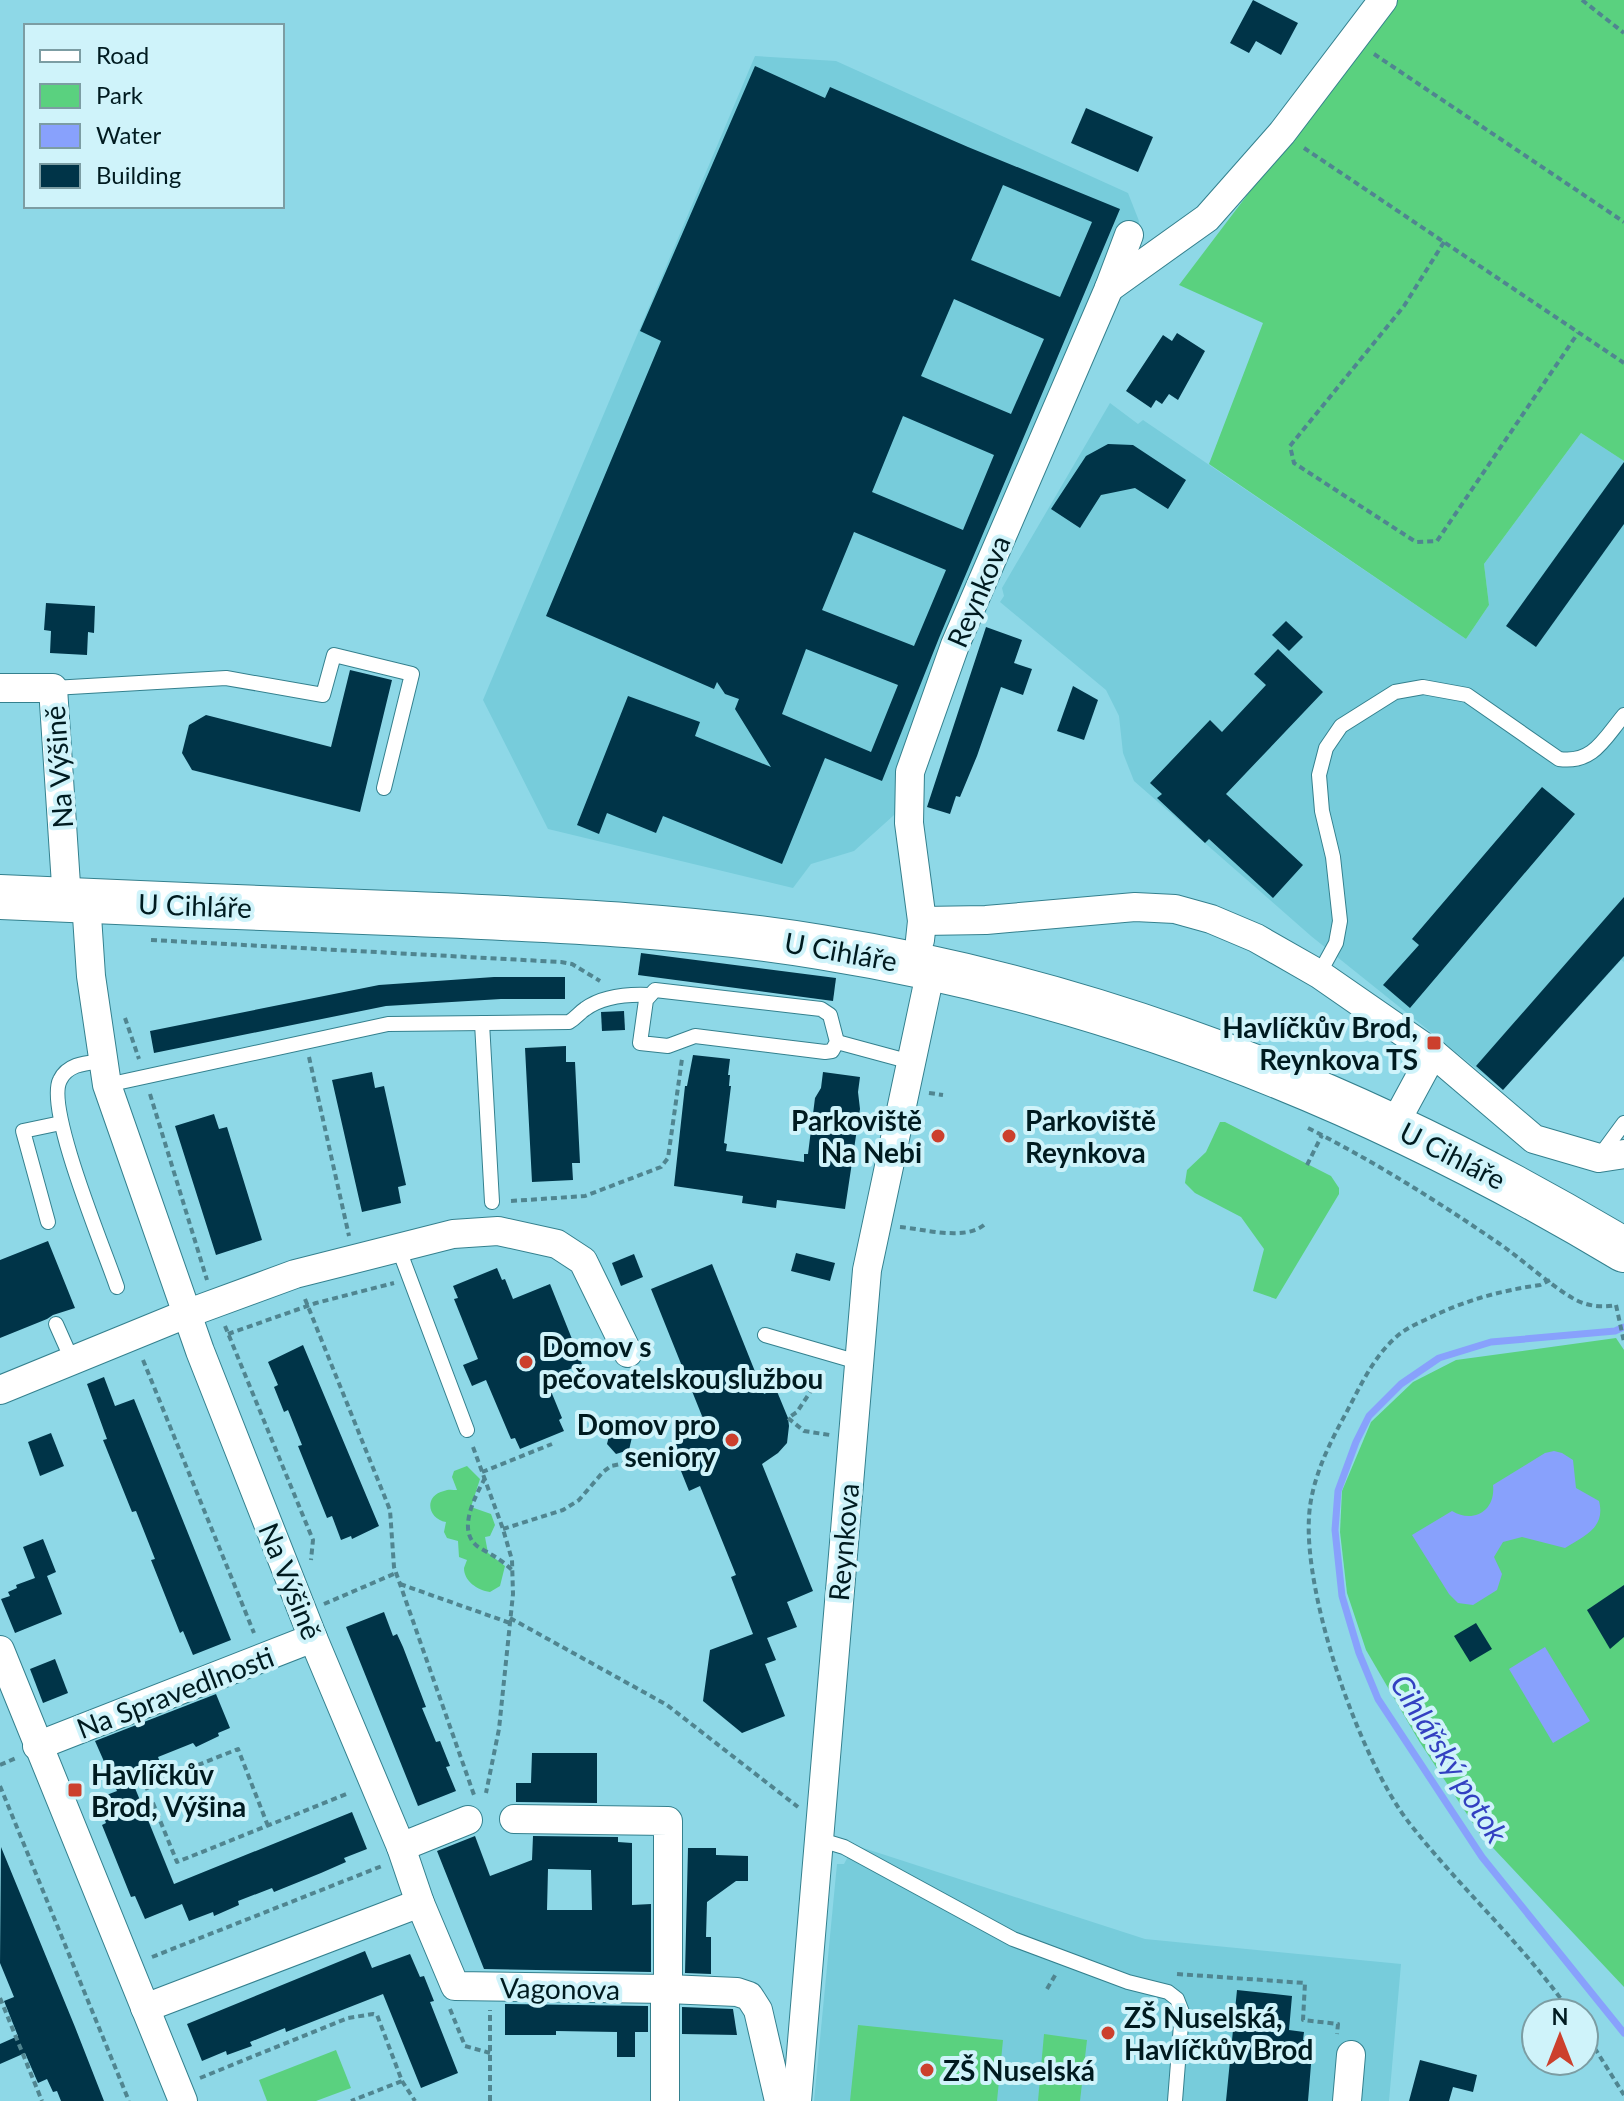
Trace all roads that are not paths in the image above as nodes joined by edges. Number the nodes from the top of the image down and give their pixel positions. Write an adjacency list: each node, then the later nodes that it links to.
1 (1383, 0): 3 (street)
2 (1129, 235): 3 (street, Reynkova)
3 (1109, 288): 10 (street, Reynkova)
4 (0, 688): 5 (street, Na Výšině)
5 (53, 688): 7 (lane); 9 (street, Na Výšině)
6 (1624, 715): 11 (lane)
7 (384, 788)
8 (0, 897): 9 (main road, U Cihláře)
9 (76, 900): 12 (main road, U Cihláře); 18 (street, Na Výšině)
10 (922, 921): 11 (street); 12 (street, Reynkova)
11 (1319, 974): 16 (street)
12 (921, 976): 17 (street, Reynkova); 21 (main road, U Cihláře)
13 (649, 995): 14 (lane); 15 (lane); 15 (lane)
14 (482, 1023): 18 (lane); 23 (lane)
15 (837, 1042): 17 (lane)
16 (1433, 1053): 21 (street); 22 (street)
17 (911, 1062): 32 (street, Reynkova)
18 (105, 1073): 19 (lane); 28 (street, Na Výšině)
19 (61, 1123): 24 (lane); 27 (lane)
20 (1624, 1123): 22 (lane)
21 (1394, 1125): 26 (main road, U Cihláře)
22 (1611, 1156)
23 (492, 1202)
24 (48, 1222)
25 (398, 1247): 28 (street); 31 (street); 35 (lane)
26 (1624, 1250)
27 (117, 1287)
28 (186, 1314): 33 (street); 36 (street, Na Výšině)
29 (56, 1324): 33 (lane)
30 (765, 1335): 32 (lane)
31 (628, 1353)
32 (846, 1358): 41 (street, Reynkova)
33 (72, 1360): 34 (street)
34 (0, 1390)
35 (467, 1430)
36 (313, 1638): 38 (street, Na Spravedlnosti); 42 (street, Na Výšině)
37 (0, 1650): 38 (street)
38 (37, 1746): 46 (street)
39 (470, 1806): 42 (street)
40 (514, 1819): 44 (street)
41 (821, 1840): 51 (street, Reynkova); 52 (lane)
42 (402, 1852): 43 (street, Na Výšině)
43 (420, 1903): 45 (street, Na Výšině); 46 (street)
44 (666, 1989): 45 (street, Vagonova); 49 (street); 50 (street, Vagonova)
45 (451, 1994)
46 (145, 2008): 48 (street)
47 (1343, 2047): 53 (street)
48 (192, 2096)
49 (665, 2101)
50 (779, 2101)
51 (797, 2101)
52 (1175, 2101)
53 (1347, 2101)

